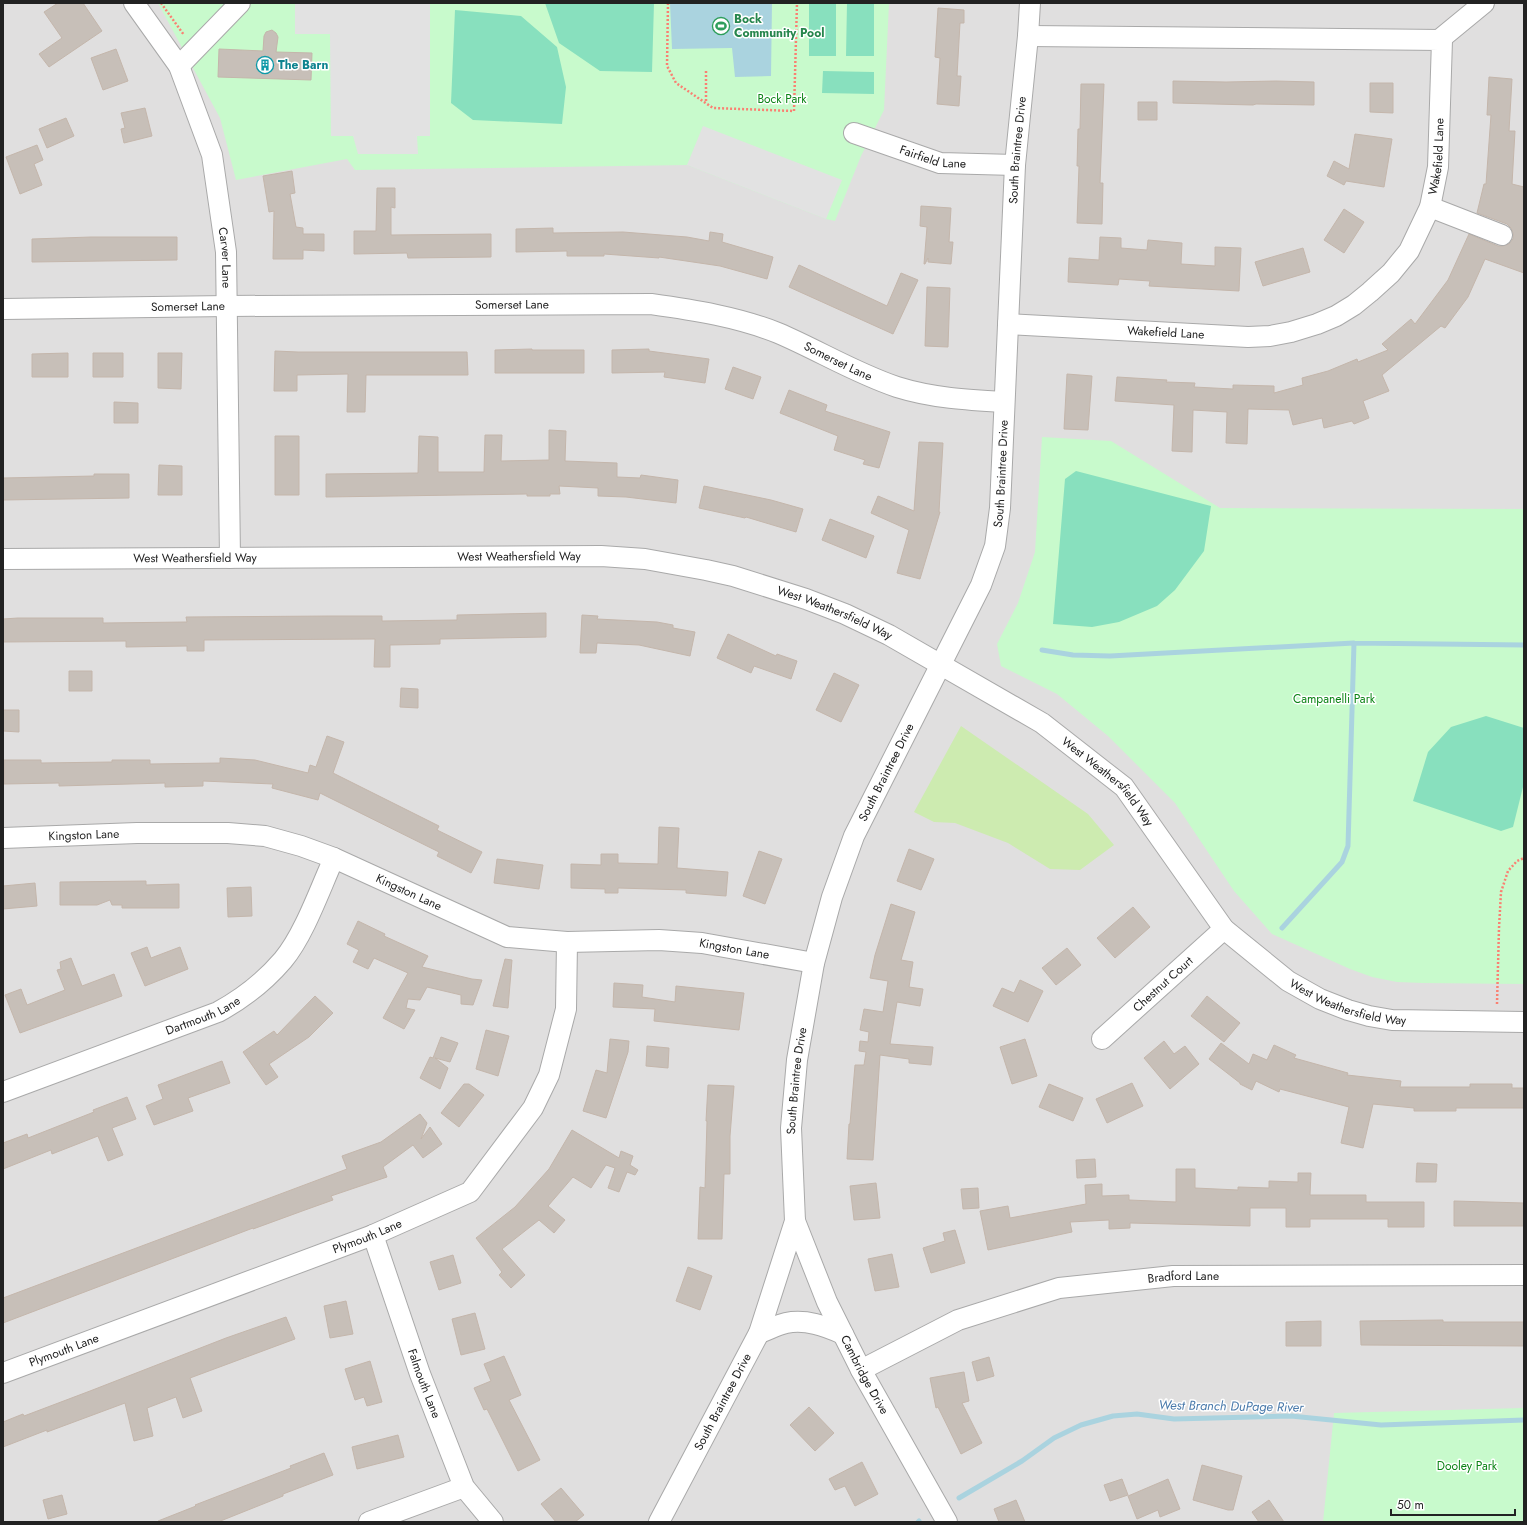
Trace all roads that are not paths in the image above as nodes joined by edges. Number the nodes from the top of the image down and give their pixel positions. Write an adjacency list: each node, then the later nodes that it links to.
1 (134, 3): 7 (street, Carver Lane)
2 (240, 3): 7 (street)
3 (1030, 3): 5 (street, South Braintree Drive)
4 (1484, 3): 6 (street)
5 (1028, 36): 6 (street); 9 (street, South Braintree Drive)
6 (1439, 40): 10 (street, Wakefield Lane)
7 (179, 66): 12 (street, Carver Lane)
8 (854, 133): 9 (street, Fairfield Lane)
9 (1015, 165): 14 (street, South Braintree Drive)
10 (1430, 207): 11 (street); 14 (street, Wakefield Lane)
11 (1502, 235)
12 (228, 306): 13 (street, Somerset Lane); 15 (street, Somerset Lane); 16 (street, Carver Lane)
13 (3, 309)
14 (1008, 324): 15 (street, South Braintree Drive)
15 (1004, 402): 18 (street, South Braintree Drive)
16 (230, 558): 17 (street, West Weathersfield Way); 18 (street, West Weathersfield Way)
17 (3, 559)
18 (941, 665): 21 (street, West Weathersfield Way); 23 (street, South Braintree Drive)
19 (3, 838): 20 (street, Kingston Lane)
20 (334, 858): 22 (street, Kingston Lane); 26 (street, Dartmouth Lane)
21 (1224, 929): 24 (street, West Weathersfield Way); 25 (street, Chestnut Court)
22 (567, 942): 23 (street, Kingston Lane); 28 (street, Plymouth Lane)
23 (814, 963): 27 (street, South Braintree Drive)
24 (1524, 1022)
25 (1102, 1039)
26 (3, 1092)
27 (795, 1221): 30 (street, South Braintree Drive); 31 (street, Cambridge Drive)
28 (372, 1235): 33 (street, Plymouth Lane); 34 (street, Falmouth Lane)
29 (1524, 1275): 32 (street, Bradford Lane)
30 (759, 1333): 31 (street); 37 (street, South Braintree Drive)
31 (843, 1334): 32 (street, Cambridge Drive)
32 (861, 1370): 38 (street, Cambridge Drive)
33 (3, 1372)
34 (464, 1487): 35 (street); 36 (street, Falmouth Lane)
35 (369, 1522)
36 (493, 1522)
37 (659, 1522)
38 (947, 1522)

